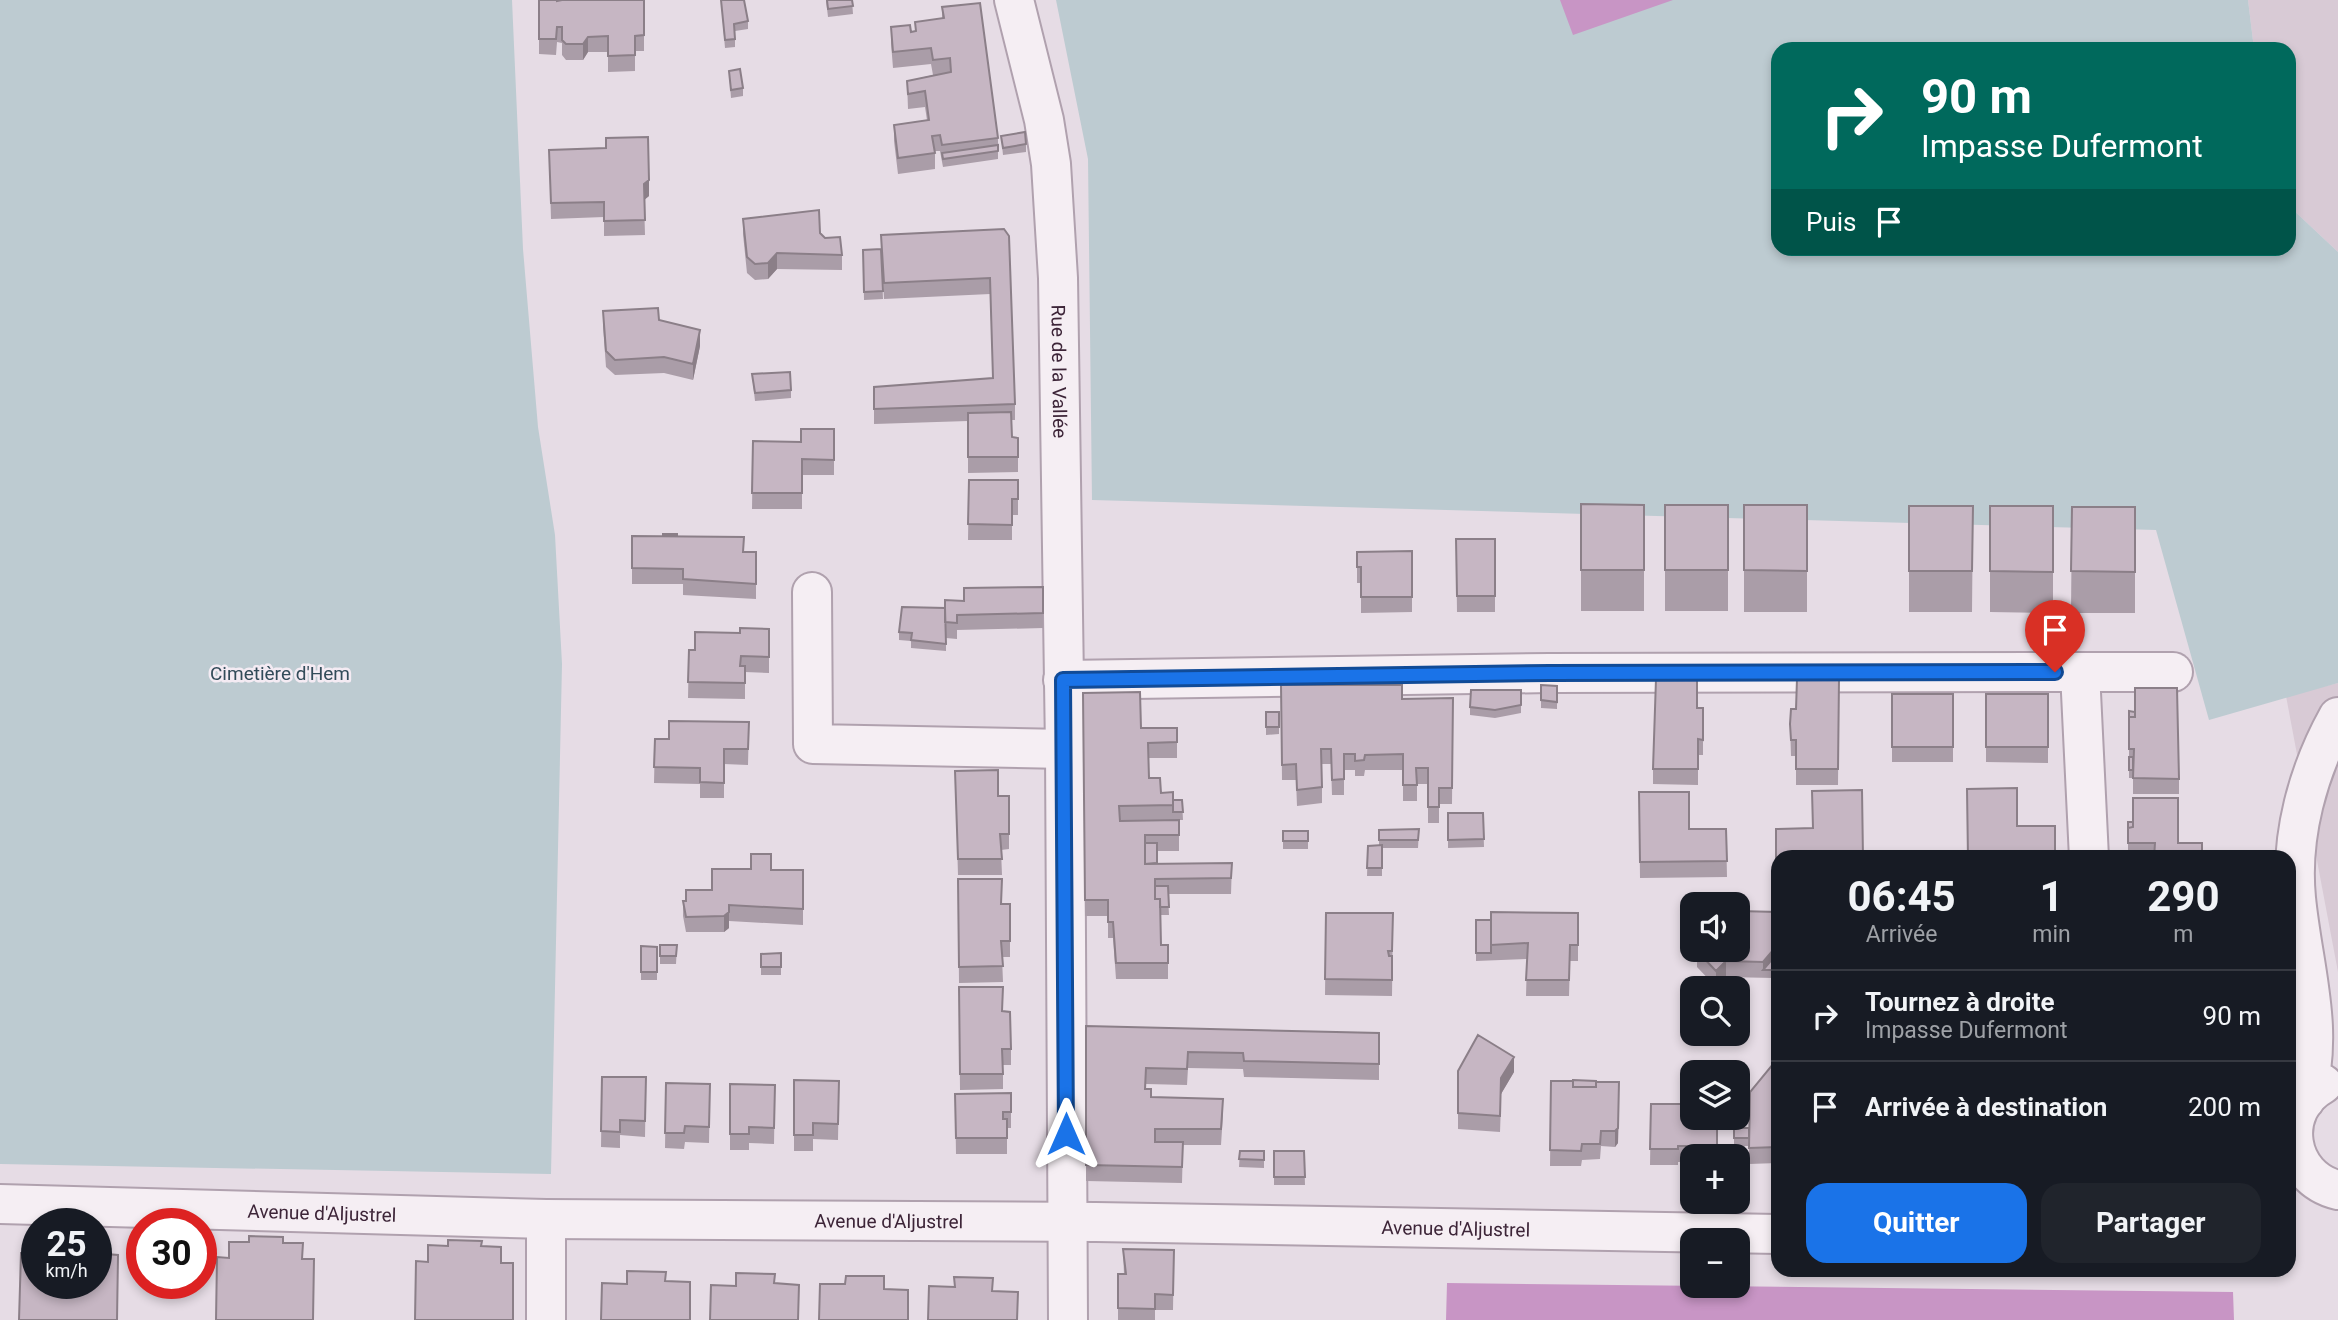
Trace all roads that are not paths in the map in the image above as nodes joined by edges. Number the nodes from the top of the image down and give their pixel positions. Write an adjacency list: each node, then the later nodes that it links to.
1 (1014, 0): 5 (street, Rue de la Vallée)
2 (813, 592): 7 (street)
3 (2080, 672): 4 (street); 5 (street); 8 (street)
4 (2173, 672)
5 (1063, 680): 7 (street, Rue de la Vallée)
6 (2338, 717): 9 (street)
7 (1065, 749): 19 (street, Rue de la Vallée)
8 (2089, 850)
9 (2296, 876)
10 (2296, 902): 11 (street)
11 (2307, 962): 12 (street); 14 (street)
12 (2338, 1036)
13 (2338, 1079): 14 (street)
14 (2298, 1108)
15 (2296, 1152): 16 (street)
16 (2320, 1184)
17 (0, 1204): 18 (street, Avenue d'Aljustrel)
18 (546, 1219): 19 (street, Avenue d'Aljustrel); 21 (street)
19 (1066, 1222): 20 (street, Avenue d'Aljustrel); 22 (street, Rue de la Vallée)
20 (1771, 1234)
21 (545, 1320)
22 (1068, 1320)

